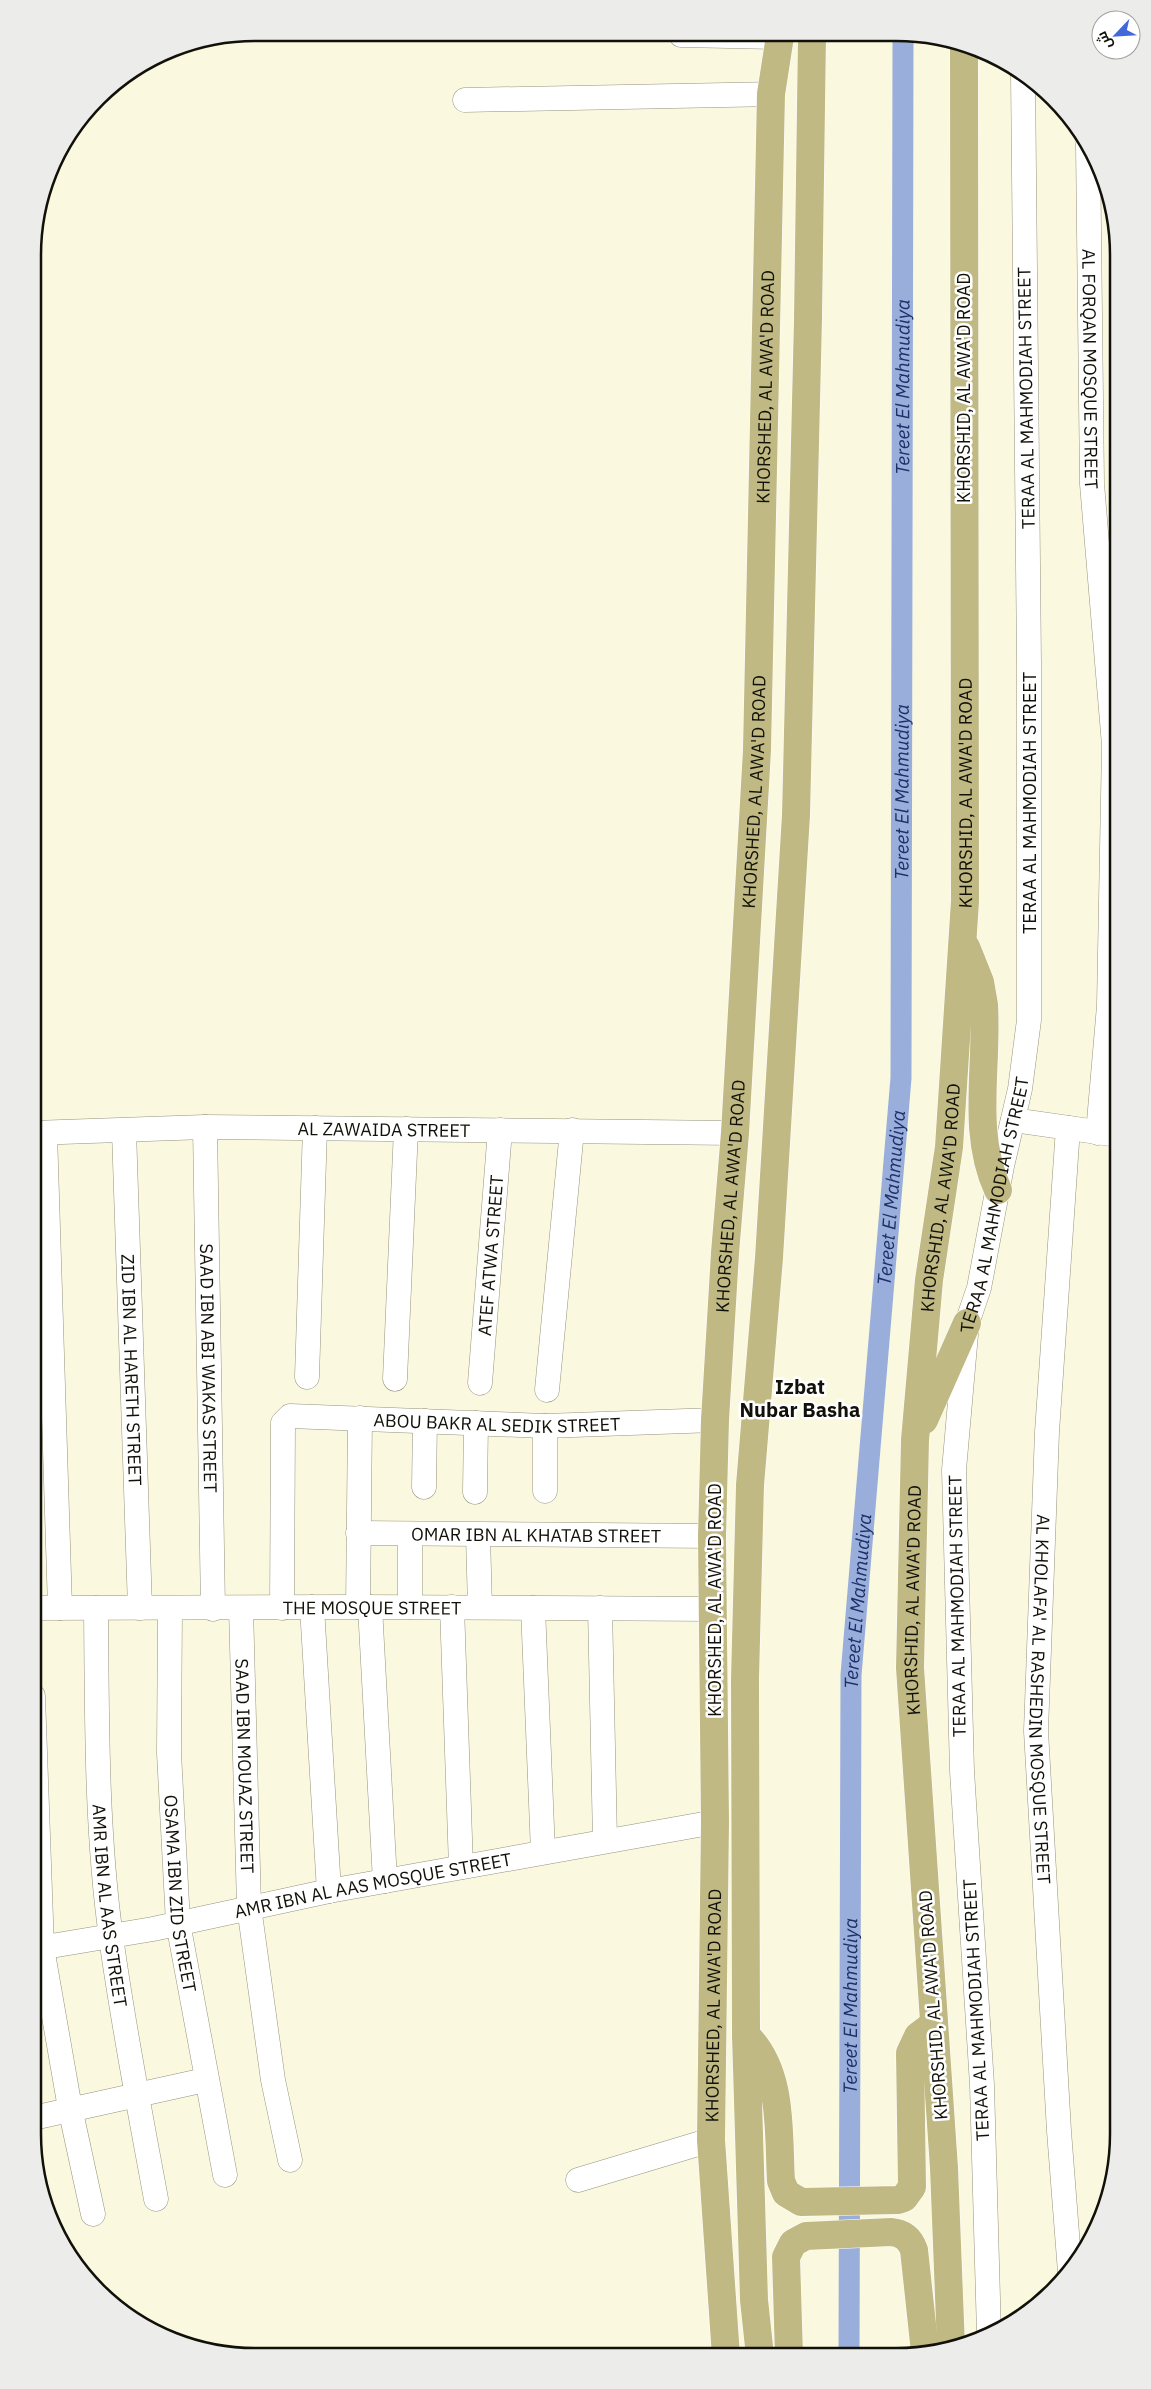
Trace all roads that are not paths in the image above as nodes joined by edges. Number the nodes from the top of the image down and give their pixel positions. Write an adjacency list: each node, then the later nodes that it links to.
1 (779, 41): 5 (main road, KHORSHED, AL AWA'D ROAD)
2 (812, 41): 36 (main road, KHORSHED, AL AWA'D ROAD)
3 (964, 53): 9 (main road, KHORSHID, AL AWA'D ROAD)
4 (1023, 83): 11 (street, TERAA AL MAHMODIAH STREET)
5 (771, 94): 6 (street); 20 (main road, KHORSHED, AL AWA'D ROAD)
6 (466, 100)
7 (1088, 161): 8 (street, AL FORQAN MOSQUE STREET)
8 (1110, 697)
9 (963, 941): 23 (main road); 35 (main road, KHORSHID, AL AWA'D ROAD)
10 (1110, 954): 21 (street, AL FORQAN MOSQUE STREET)
11 (1013, 1120): 14 (street); 23 (street, TERAA AL MAHMODIAH STREET)
12 (205, 1127): 13 (street, AL ZAWAIDA STREET); 18 (street, AL ZAWAIDA STREET); 54 (street, SAAD IBN ABI WAKAS STREET)
13 (315, 1128): 15 (street, AL ZAWAIDA STREET); 26 (street)
14 (1068, 1128): 21 (street); 83 (street, AL KHOLAFA' AL RASHEDIN MOSQUE STREET)
15 (406, 1129): 16 (street, AL ZAWAIDA STREET); 27 (street)
16 (500, 1130): 17 (street, AL ZAWAIDA STREET); 28 (street, ATEF ATWA STREET)
17 (572, 1130): 20 (street, AL ZAWAIDA STREET); 29 (street)
18 (124, 1131): 19 (street, AL ZAWAIDA STREET); 52 (street, ZID IBN AL HARETH STREET)
19 (41, 1133)
20 (736, 1133): 25 (main road, KHORSHED, AL AWA'D ROAD)
21 (1108, 1134)
22 (41, 1178): 50 (street)
23 (998, 1190): 24 (street, TERAA AL MAHMODIAH STREET)
24 (967, 1323): 35 (main road); 84 (street, TERAA AL MAHMODIAH STREET)
25 (719, 1348): 31 (main road, KHORSHED, AL AWA'D ROAD); 36 (main road)
26 (307, 1377)
27 (395, 1379)
28 (480, 1383)
29 (547, 1390)
30 (360, 1418): 32 (street, ABOU BAKR AL SEDIK STREET); 40 (street); 56 (street, ABOU BAKR AL SEDIK STREET)
31 (715, 1420): 34 (street, ABOU BAKR AL SEDIK STREET); 43 (main road, KHORSHED, AL AWA'D ROAD)
32 (425, 1421): 33 (street, ABOU BAKR AL SEDIK STREET); 37 (street)
33 (476, 1423): 34 (street, ABOU BAKR AL SEDIK STREET); 39 (street)
34 (545, 1426): 38 (street)
35 (915, 1440): 71 (main road, KHORSHID, AL AWA'D ROAD)
36 (750, 1485): 72 (main road, KHORSHED, AL AWA'D ROAD)
37 (424, 1487)
38 (545, 1491)
39 (475, 1492)
40 (358, 1534): 41 (street, OMAR IBN AL KHATAB STREET); 45 (street)
41 (410, 1534): 42 (street, OMAR IBN AL KHATAB STREET); 46 (street)
42 (478, 1536): 43 (street, OMAR IBN AL KHATAB STREET); 48 (street)
43 (712, 1536): 59 (main road, KHORSHED, AL AWA'D ROAD)
44 (312, 1607): 45 (street, THE MOSQUE STREET); 56 (street, THE MOSQUE STREET); 65 (street)
45 (364, 1607): 46 (street, THE MOSQUE STREET); 64 (street)
46 (410, 1607): 47 (street, THE MOSQUE STREET)
47 (452, 1607): 48 (street, THE MOSQUE STREET); 63 (street)
48 (480, 1607): 57 (street, THE MOSQUE STREET)
49 (41, 1608): 50 (street, THE MOSQUE STREET)
50 (60, 1608): 51 (street, THE MOSQUE STREET)
51 (96, 1608): 52 (street, THE MOSQUE STREET); 68 (street, AMR IBN AL AAS STREET)
52 (140, 1608): 53 (street, THE MOSQUE STREET)
53 (170, 1608): 54 (street, THE MOSQUE STREET); 67 (street, OSAMA IBN ZID STREET)
54 (213, 1608): 55 (street, THE MOSQUE STREET)
55 (241, 1608): 56 (street, THE MOSQUE STREET); 66 (street, SAAD IBN MOUAZ STREET)
56 (282, 1608)
57 (533, 1608): 58 (street, THE MOSQUE STREET); 62 (street)
58 (600, 1608): 59 (street, THE MOSQUE STREET); 61 (street)
59 (712, 1609): 60 (main road, KHORSHED, AL AWA'D ROAD)
60 (715, 1822): 61 (street, AMR IBN AL AAS MOSQUE STREET); 77 (main road, KHORSHED, AL AWA'D ROAD)
61 (605, 1840): 62 (street, AMR IBN AL AAS MOSQUE STREET)
62 (543, 1852): 63 (street, AMR IBN AL AAS MOSQUE STREET)
63 (461, 1867): 64 (street, AMR IBN AL AAS MOSQUE STREET)
64 (385, 1881): 65 (street, AMR IBN AL AAS MOSQUE STREET)
65 (329, 1891): 66 (street, AMR IBN AL AAS MOSQUE STREET)
66 (249, 1907): 67 (street, AMR IBN AL AAS MOSQUE STREET); 78 (street, SAAD IBN MOUAZ STREET)
67 (178, 1923): 68 (street, AMR IBN AL AAS MOSQUE STREET); 73 (street, OSAMA IBN ZID STREET)
68 (111, 1936): 69 (street, AMR IBN AL AAS MOSQUE STREET); 74 (street, AMR IBN AL AAS STREET)
69 (41, 1948)
70 (41, 1968): 75 (street)
71 (934, 2024): 72 (main road); 85 (main road, KHORSHID, AL AWA'D ROAD)
72 (746, 2035): 88 (main road, KHORSHED, AL AWA'D ROAD)
73 (205, 2080): 74 (street); 79 (street, OSAMA IBN ZID STREET)
74 (136, 2094): 75 (street); 81 (street, AMR IBN AL AAS STREET)
75 (70, 2108): 76 (street); 82 (street)
76 (41, 2116)
77 (711, 2140): 80 (street); 87 (main road, KHORSHED, AL AWA'D ROAD)
78 (290, 2160)
79 (225, 2175)
80 (578, 2180)
81 (156, 2199)
82 (93, 2214)
83 (1069, 2260)
84 (989, 2327)
85 (951, 2340)
86 (924, 2346): 89 (main road)
87 (725, 2348)
88 (759, 2348)
89 (789, 2348)

